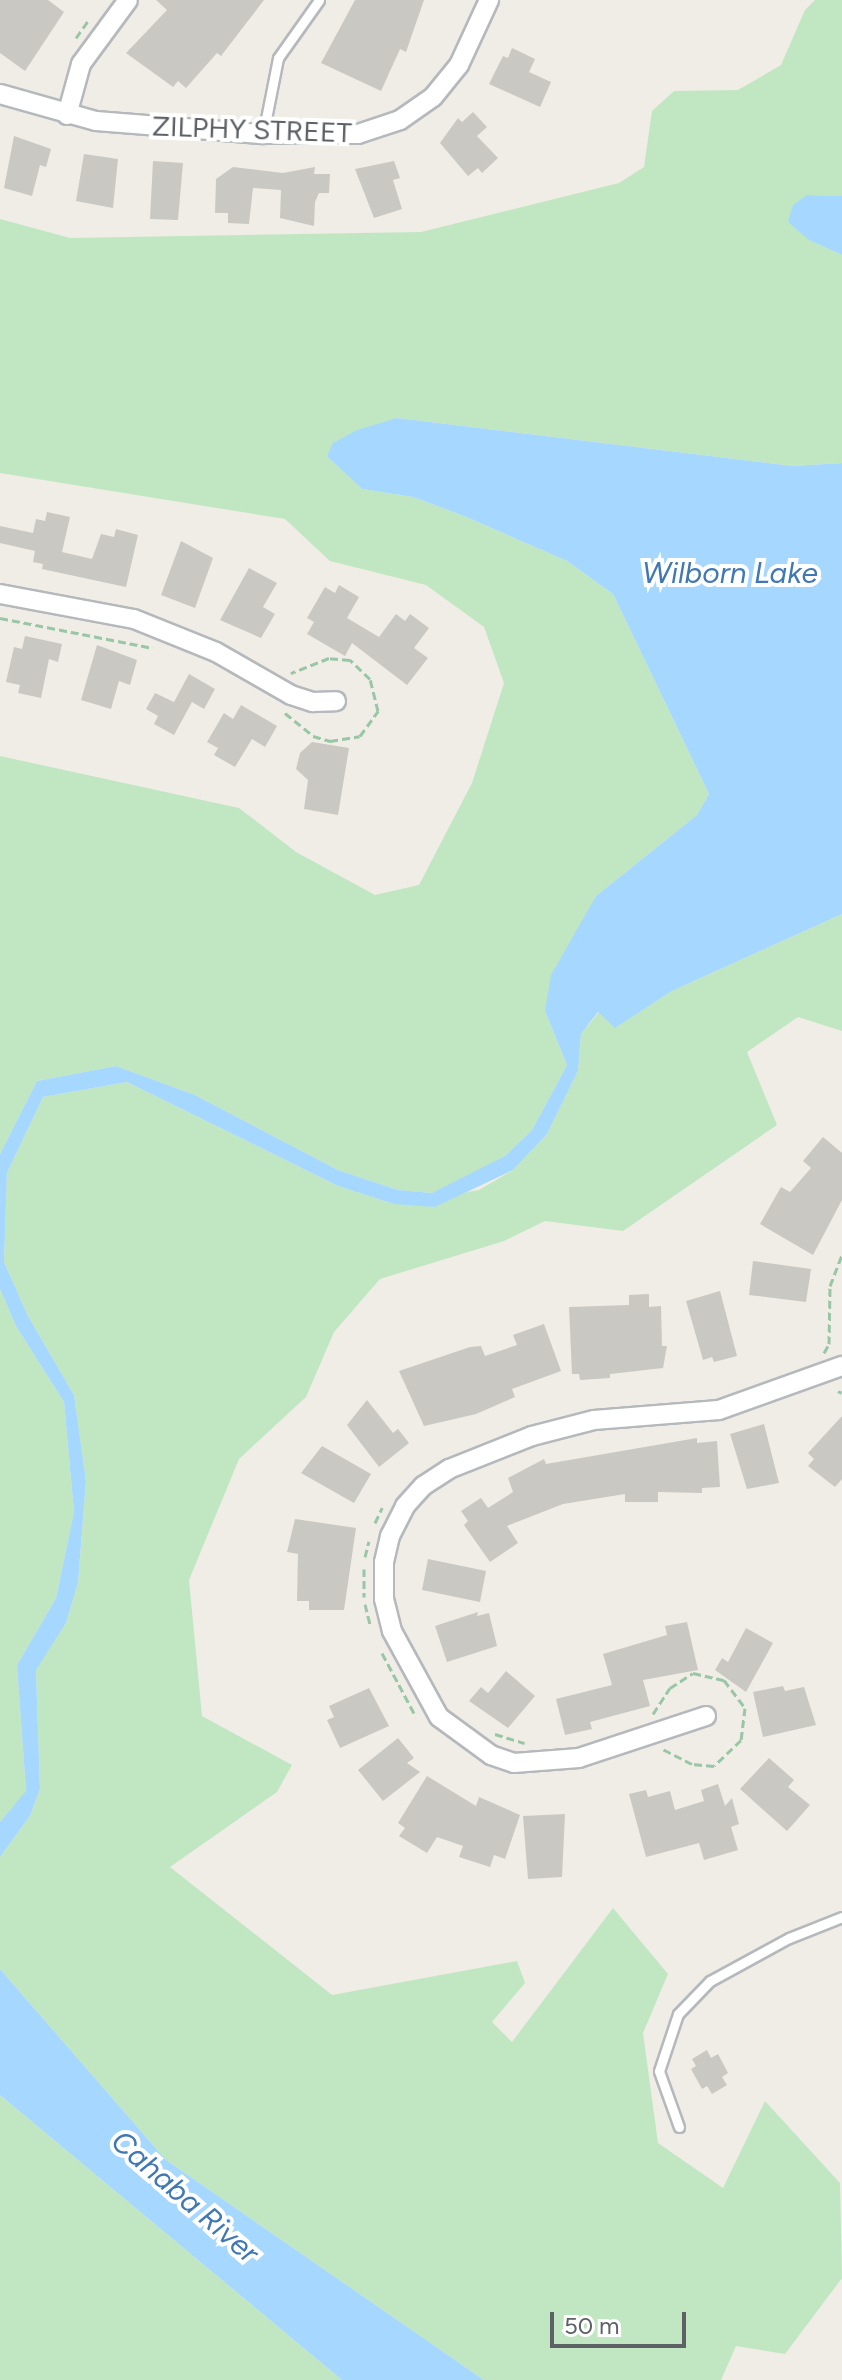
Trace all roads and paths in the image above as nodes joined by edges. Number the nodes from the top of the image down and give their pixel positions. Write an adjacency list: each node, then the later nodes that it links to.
1 (128, 0): 7 (street)
2 (319, 0): 8 (lane)
3 (489, 0): 8 (street, ZILPHY STREET)
4 (89, 19): 5 (path)
5 (70, 49)
6 (0, 94): 7 (street, ZILPHY STREET)
7 (67, 115): 8 (street, ZILPHY STREET)
8 (263, 134)
9 (0, 594): 10 (street)
10 (336, 701)
11 (842, 1255): 12 (path)
12 (820, 1356)
13 (842, 1366): 23 (street)
14 (842, 1385): 16 (path)
15 (827, 1389): 16 (path)
16 (840, 1392)
17 (386, 1503): 18 (path)
18 (374, 1526)
19 (370, 1538): 20 (path)
20 (371, 1627)
21 (376, 1641): 24 (path)
22 (652, 1715): 27 (path)
23 (706, 1716)
24 (418, 1719)
25 (487, 1731): 26 (path)
26 (526, 1744)
27 (649, 1753)
28 (842, 1917): 29 (lane)
29 (679, 2127)

